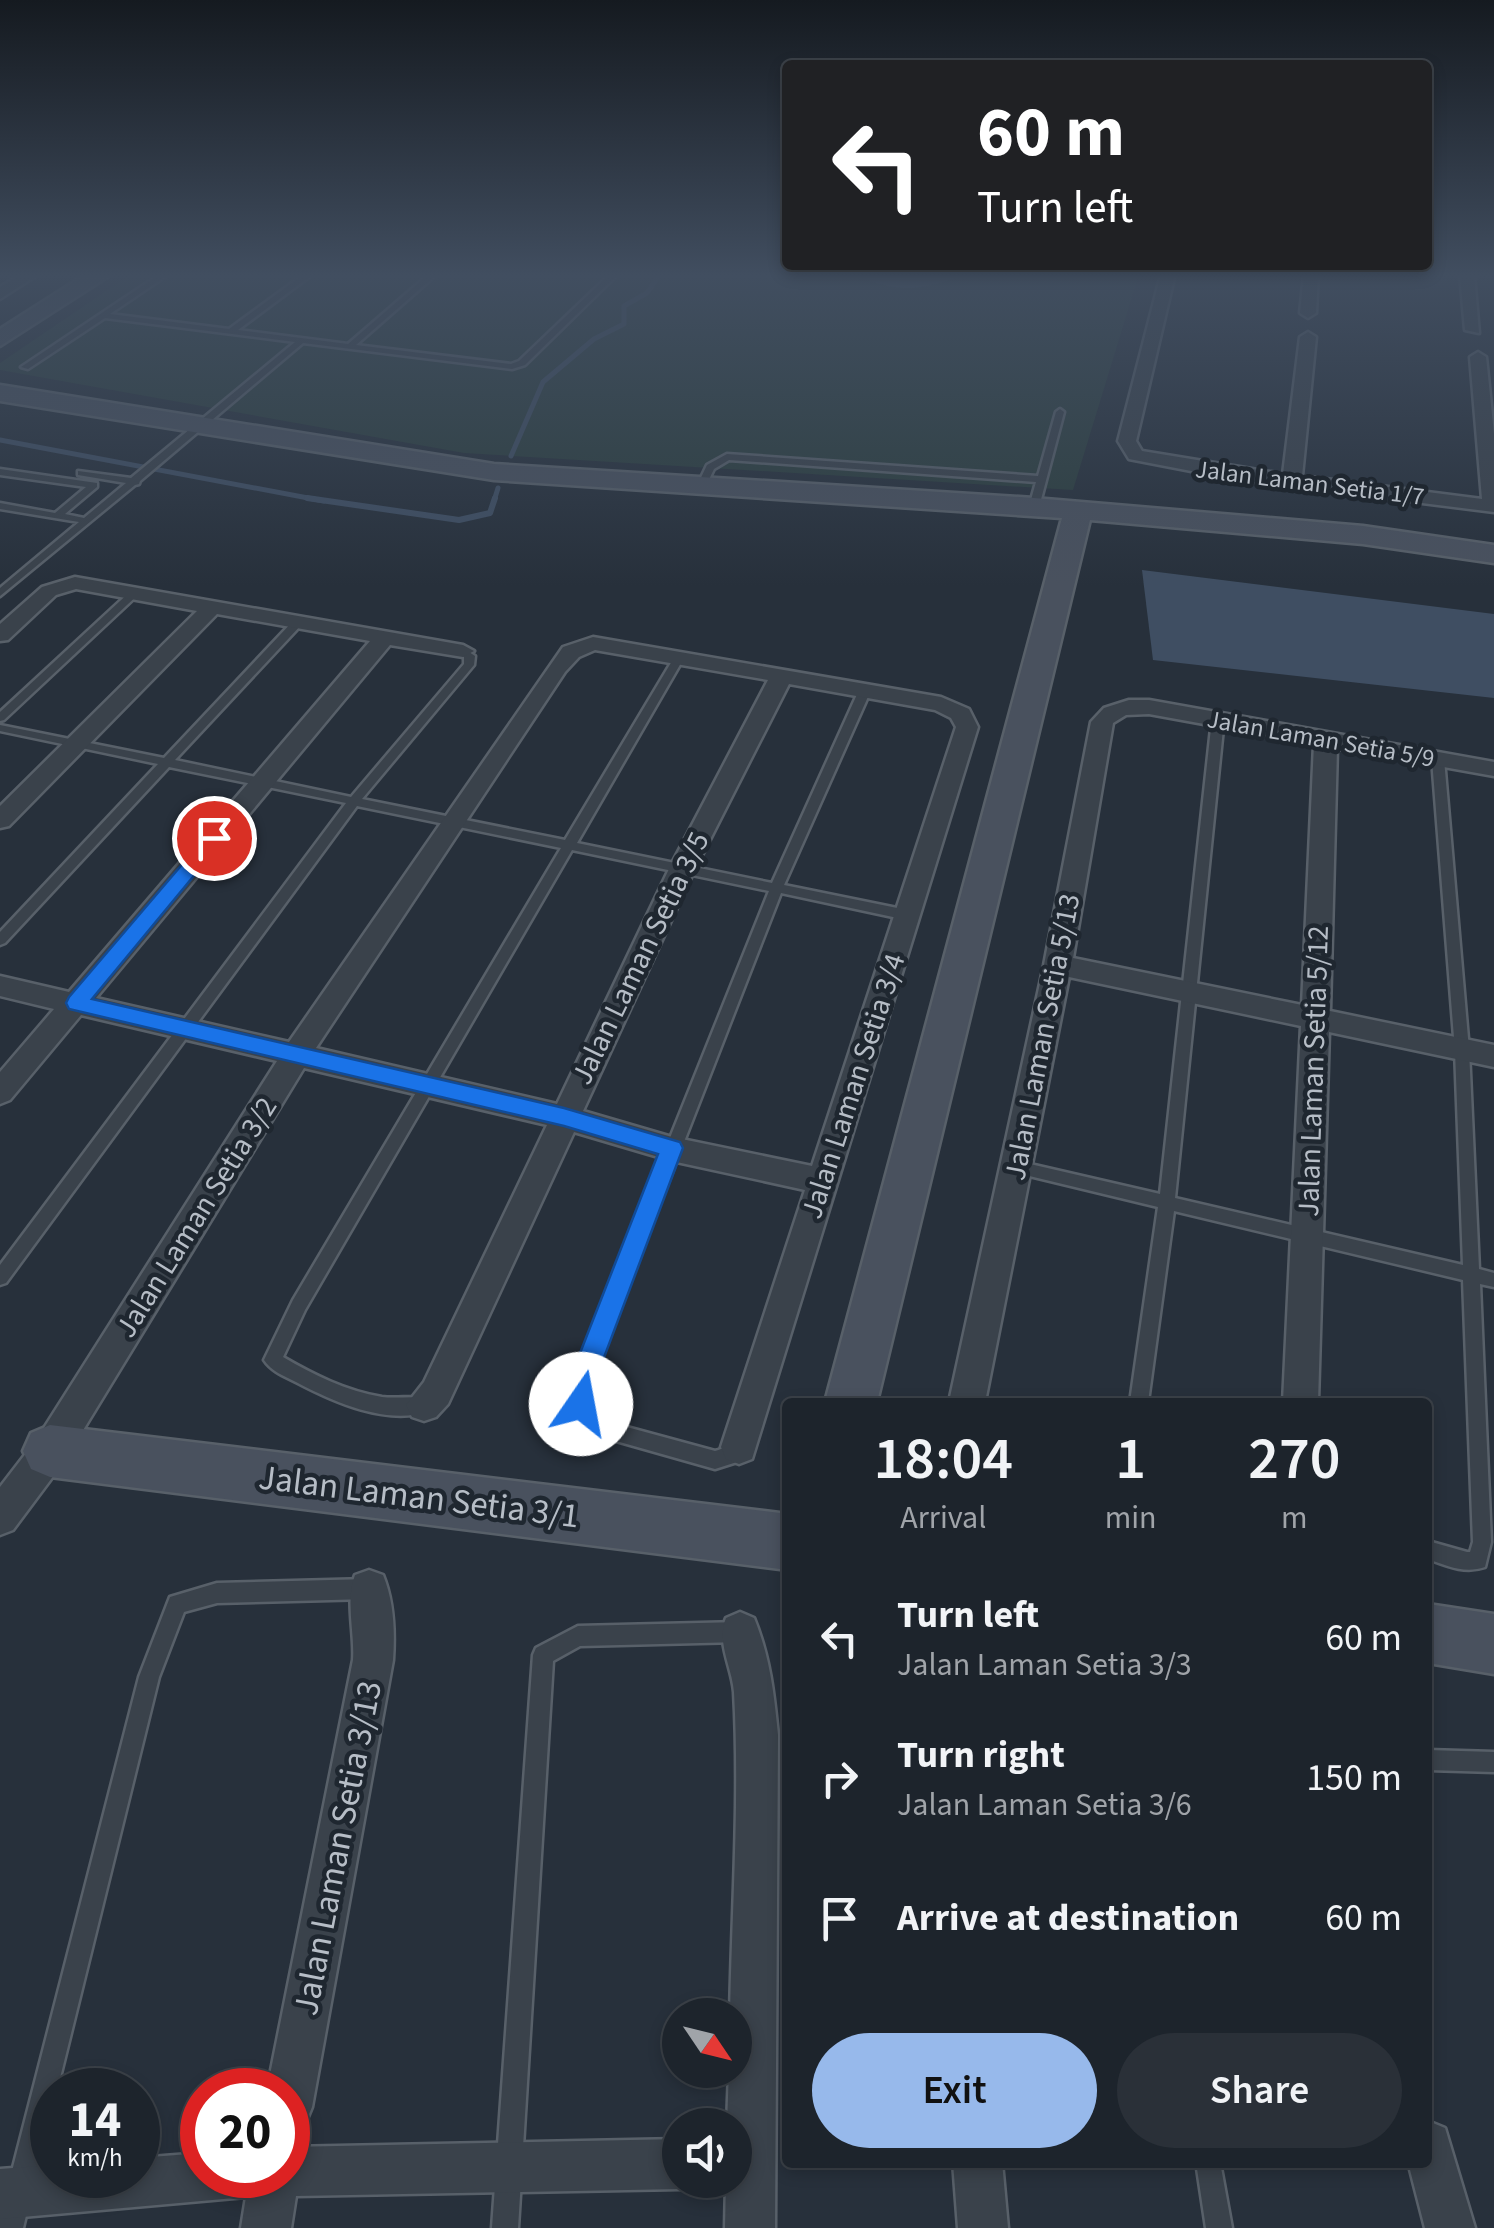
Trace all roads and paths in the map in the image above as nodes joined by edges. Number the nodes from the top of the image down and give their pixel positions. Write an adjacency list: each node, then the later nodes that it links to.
1 (258, 378): 8 (lane)
2 (1142, 378): 13 (street, Jalan Laman Setia 1/7)
3 (1303, 378): 13 (street)
4 (1480, 378): 16 (street)
5 (0, 393): 8 (street)
6 (0, 409): 8 (street)
7 (1060, 412): 14 (lane)
8 (192, 435): 12 (lane); 14 (street); 18 (street)
9 (0, 460): 11 (lane)
10 (0, 472): 11 (lane)
11 (53, 473): 12 (lane); 17 (lane)
12 (141, 478): 19 (lane)
13 (1292, 480): 16 (street, Jalan Laman Setia 1/7)
14 (1037, 493): 18 (street)
15 (3, 504): 17 (lane)
16 (1493, 506)
17 (57, 516): 19 (lane)
18 (1076, 518): 20 (street); 21 (street); 22 (street)
19 (88, 521): 24 (lane)
20 (1156, 528): 21 (street); 22 (street)
21 (1494, 557)
22 (1063, 571): 71 (street)
23 (137, 591): 25 (street); 27 (street); 34 (lane)
24 (0, 593)
25 (213, 606): 26 (street); 38 (street)
26 (299, 620): 28 (street); 40 (lane)
27 (0, 634)
28 (384, 638): 29 (street); 42 (street)
29 (463, 652): 43 (lane)
30 (680, 656): 31 (street); 45 (street, Jalan Laman Setia 3/2); 46 (lane)
31 (782, 675): 32 (street); 47 (street, Jalan Laman Setia 3/5)
32 (865, 690): 48 (lane); 49 (street, Jalan Laman Setia 3/4)
33 (1149, 707): 35 (street, Jalan Laman Setia 5/9); 51 (street, Jalan Laman Setia 5/13)
34 (0, 718)
35 (1218, 719): 37 (street, Jalan Laman Setia 5/9); 53 (lane)
36 (0, 728): 38 (lane)
37 (1326, 739): 39 (street, Jalan Laman Setia 5/9); 55 (street, Jalan Laman Setia 5/12)
38 (75, 744): 40 (lane); 44 (street)
39 (1438, 758): 41 (street, Jalan Laman Setia 5/9); 57 (lane)
40 (164, 764): 42 (lane); 50 (lane)
41 (1494, 769)
42 (260, 784): 43 (lane); 54 (street)
43 (354, 801): 45 (lane); 56 (lane)
44 (0, 820)
45 (456, 821): 46 (lane); 58 (street, Jalan Laman Setia 3/2)
46 (564, 847): 47 (lane); 60 (lane)
47 (682, 869): 48 (lane); 62 (street, Jalan Laman Setia 3/5)
48 (776, 887): 49 (lane); 63 (lane)
49 (908, 915): 65 (street, Jalan Laman Setia 3/4)
50 (0, 940)
51 (1058, 965): 53 (street); 64 (street, Jalan Laman Setia 5/13)
52 (0, 986): 54 (street)
53 (1189, 993): 55 (street); 66 (lane)
54 (77, 1003): 56 (street); 61 (street)
55 (1315, 1018): 57 (street); 67 (street, Jalan Laman Setia 5/12)
56 (182, 1029): 58 (street); 69 (lane)
57 (1462, 1050): 59 (street); 68 (lane)
58 (297, 1054): 60 (street); 77 (street, Jalan Laman Setia 3/2)
59 (1494, 1056)
60 (426, 1085): 62 (street); 75 (lane)
61 (0, 1092)
62 (564, 1117): 63 (street); 75 (street, Jalan Laman Setia 3/5)
63 (672, 1148): 65 (street); 76 (lane)
64 (1016, 1167): 66 (lane); 72 (street, Jalan Laman Setia 5/13)
65 (822, 1181): 76 (street, Jalan Laman Setia 3/4)
66 (1166, 1202): 67 (lane); 73 (lane)
67 (1307, 1234): 68 (lane); 74 (street, Jalan Laman Setia 5/12)
68 (1471, 1275): 70 (lane); 80 (lane)
69 (0, 1278)
70 (1494, 1280)
71 (851, 1398)
72 (968, 1398)
73 (1140, 1398)
74 (1301, 1398)
75 (424, 1405)
76 (740, 1447)
77 (50, 1451): 78 (street, Jalan Laman Setia 3/2); 79 (street, Jalan Laman Setia 3/1)
78 (0, 1517)
79 (782, 1541)
80 (1432, 1551)
81 (368, 1589): 87 (street, Jalan Laman Setia 3/13); 98 (lane)
82 (740, 1632): 88 (street); 93 (lane)
83 (1432, 1635): 84 (street)
84 (1494, 1644)
85 (1432, 1760): 86 (lane)
86 (1494, 1762)
87 (295, 2068)
88 (744, 2108)
89 (1432, 2160): 104 (street)
90 (662, 2165): 93 (street)
91 (977, 2168): 102 (street)
92 (1209, 2168): 103 (lane)
93 (510, 2169): 94 (street); 100 (lane)
94 (310, 2172)
95 (180, 2183): 98 (street)
96 (271, 2198): 99 (street)
97 (746, 2198): 101 (street)
98 (10, 2206)
99 (266, 2228)
100 (505, 2228)
101 (750, 2228)
102 (983, 2228)
103 (1219, 2228)
104 (1450, 2228)

